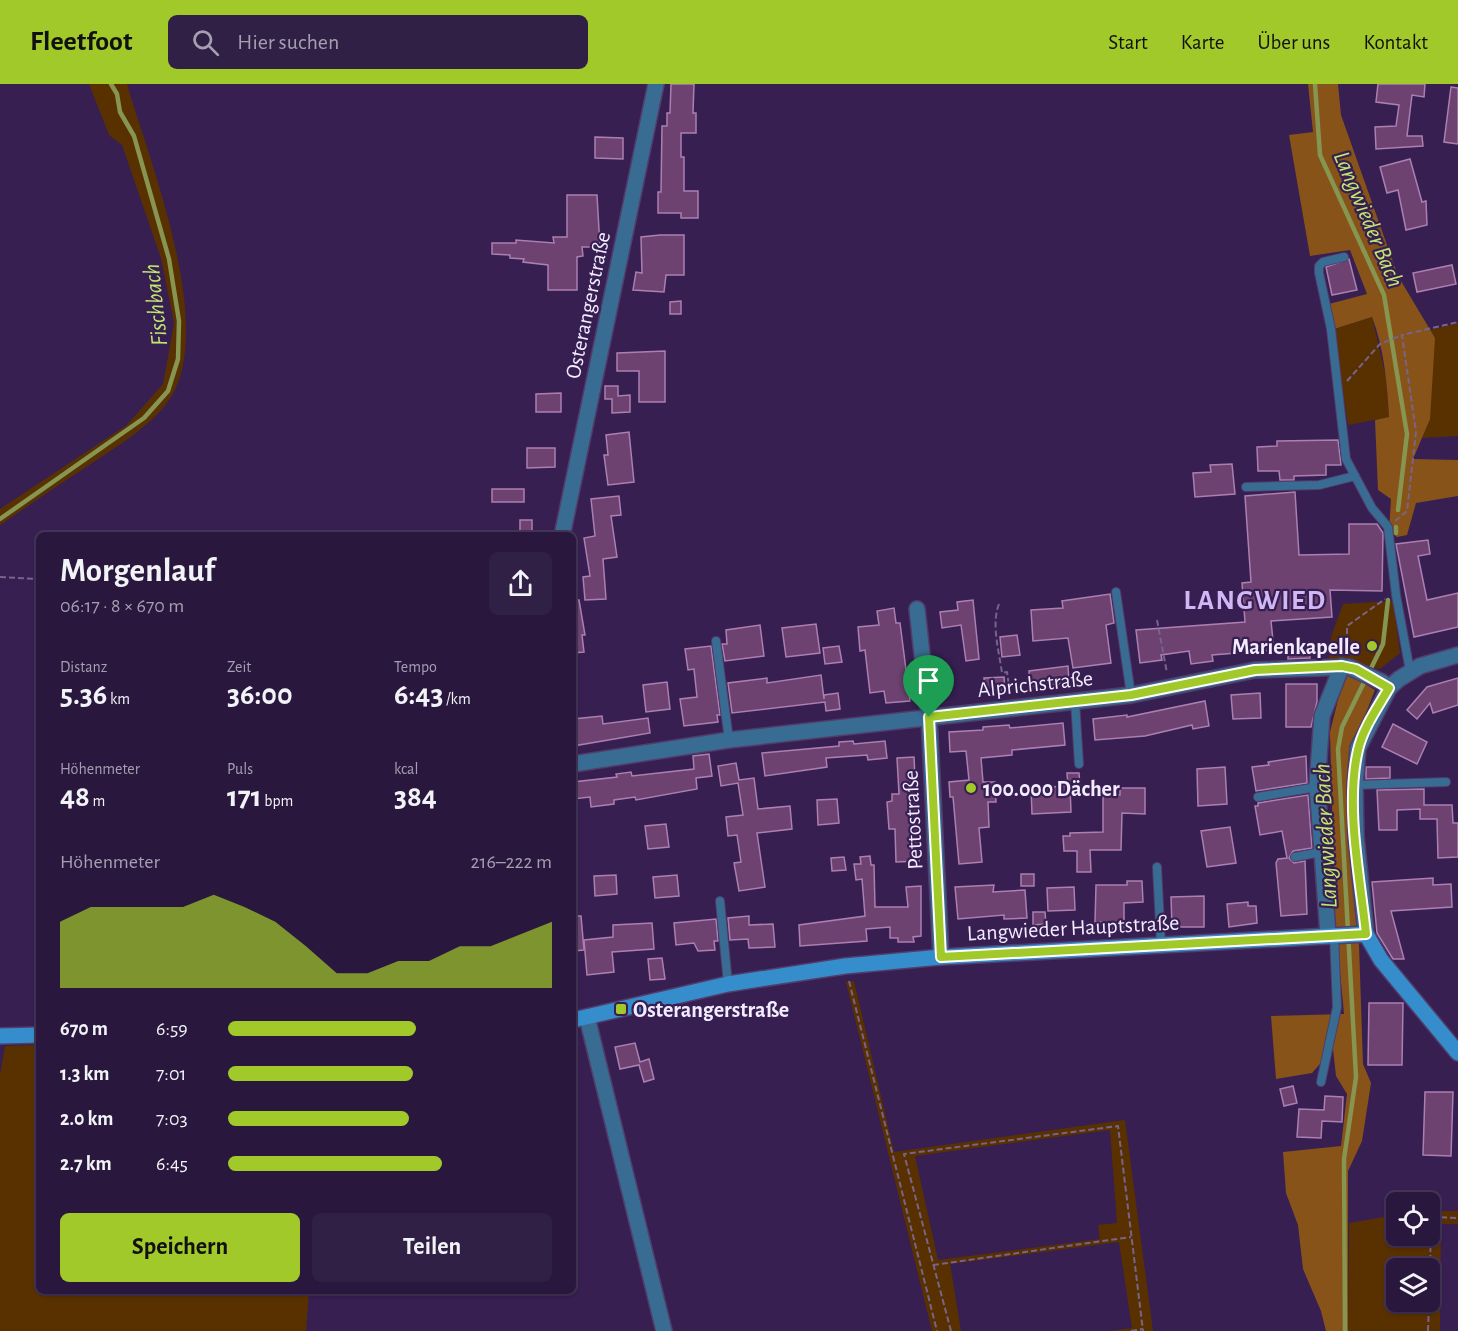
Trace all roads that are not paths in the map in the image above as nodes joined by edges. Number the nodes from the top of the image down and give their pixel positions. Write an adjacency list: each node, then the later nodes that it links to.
1 (656, 84): 5 (street, Osterangerstraße)
2 (1344, 257): 3 (lane)
3 (1355, 476): 4 (lane); 11 (lane)
4 (1246, 487)
5 (563, 532)
6 (1116, 592): 13 (lane)
7 (917, 609): 15 (street, Pettostraße)
8 (716, 641): 16 (lane)
9 (1458, 655): 11 (street)
10 (1349, 668): 12 (street, Alprichstraße); 13 (street, Alprichstraße); 21 (street)
11 (1410, 671): 12 (street)
12 (1386, 685): 20 (street)
13 (1131, 695): 14 (street, Alprichstraße)
14 (1075, 701): 15 (street, Alprichstraße); 18 (lane)
15 (929, 717): 16 (street, Alprichstraße); 30 (street, Pettostraße)
16 (729, 740): 17 (street, Alprichstraße)
17 (576, 764)
18 (1079, 764)
19 (1446, 782): 20 (lane)
20 (1355, 784): 28 (street)
21 (1317, 787): 22 (lane); 23 (street)
22 (1258, 797)
23 (1321, 852): 24 (lane); 27 (street)
24 (1295, 857)
25 (1157, 867): 29 (lane)
26 (720, 901): 31 (lane)
27 (1331, 934): 28 (street, Langwieder Hauptstraße); 29 (street, Langwieder Hauptstraße); 36 (lane)
28 (1362, 934): 35 (street)
29 (1161, 944): 30 (street, Langwieder Hauptstraße)
30 (941, 957): 31 (street, Langwieder Hauptstraße)
31 (728, 984): 32 (street, Langwieder Hauptstraße)
32 (580, 1019): 37 (street)
33 (36, 1035): 34 (street)
34 (0, 1036)
35 (1458, 1053)
36 (1321, 1082)
37 (664, 1331)

